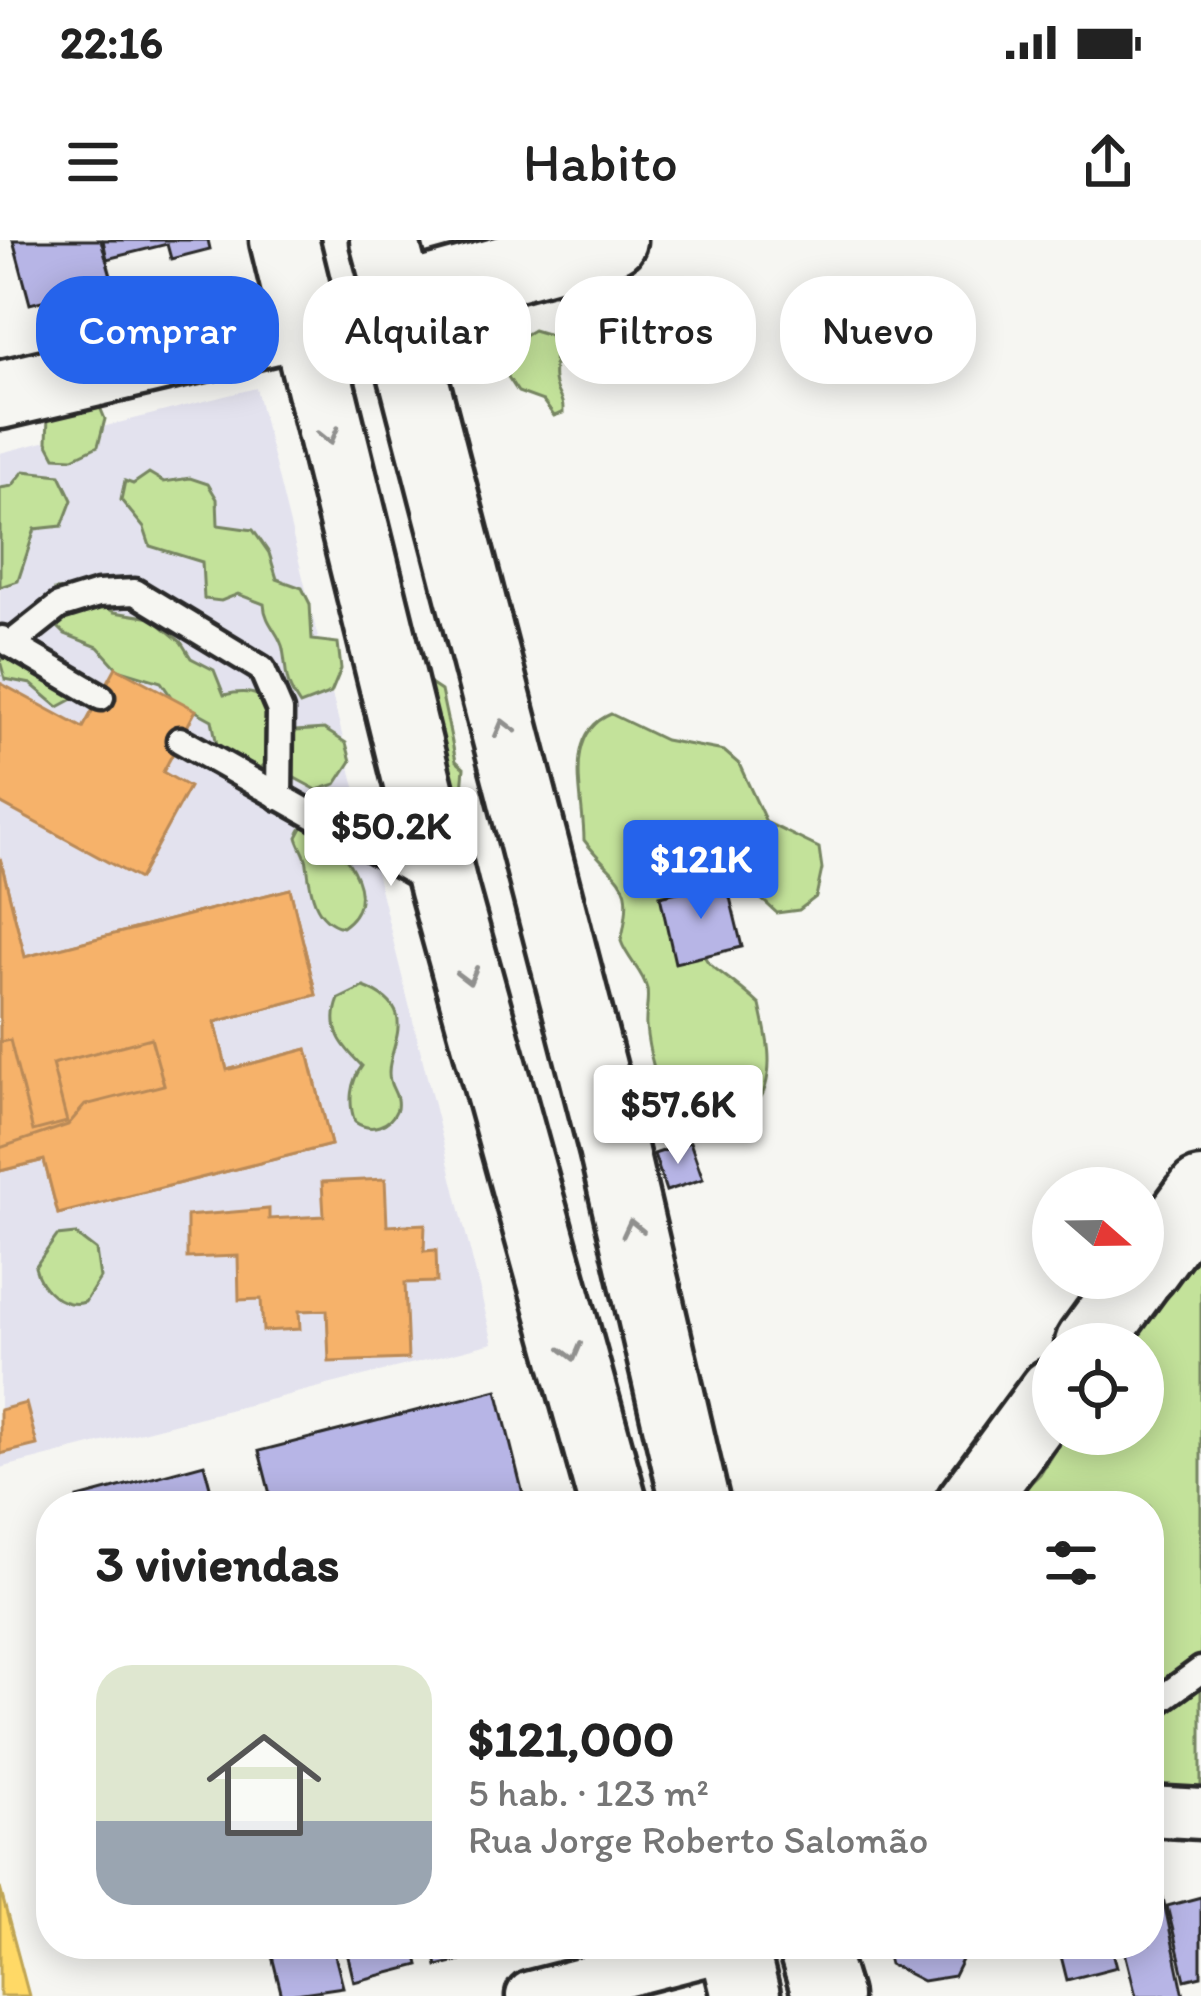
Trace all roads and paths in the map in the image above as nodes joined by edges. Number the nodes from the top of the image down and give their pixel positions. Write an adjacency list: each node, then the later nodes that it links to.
1 (284, 240): 4 (main road)
2 (612, 240): 3 (main road)
3 (392, 270): 4 (main road); 15 (main road, one-way to 3)
4 (301, 324): 5 (main road); 10 (main road, one-way to 10)
5 (0, 395)
6 (5, 641): 7 (lane); 9 (lane)
7 (100, 698)
8 (180, 740): 9 (lane)
9 (279, 796): 10 (lane)
10 (444, 890): 14 (main road, one-way to 14)
11 (1201, 1192): 12 (main road)
12 (1164, 1242)
13 (1032, 1420): 16 (main road)
14 (610, 1491)
15 (693, 1491)
16 (980, 1491)
17 (1201, 1670): 18 (lane)
18 (1164, 1697)
19 (1164, 1812): 20 (street)
20 (1201, 1814)
21 (675, 1959): 24 (street)
22 (737, 1959): 25 (main road)
23 (816, 1959): 26 (main road)
24 (531, 1996)
25 (746, 1996)
26 (827, 1996)

